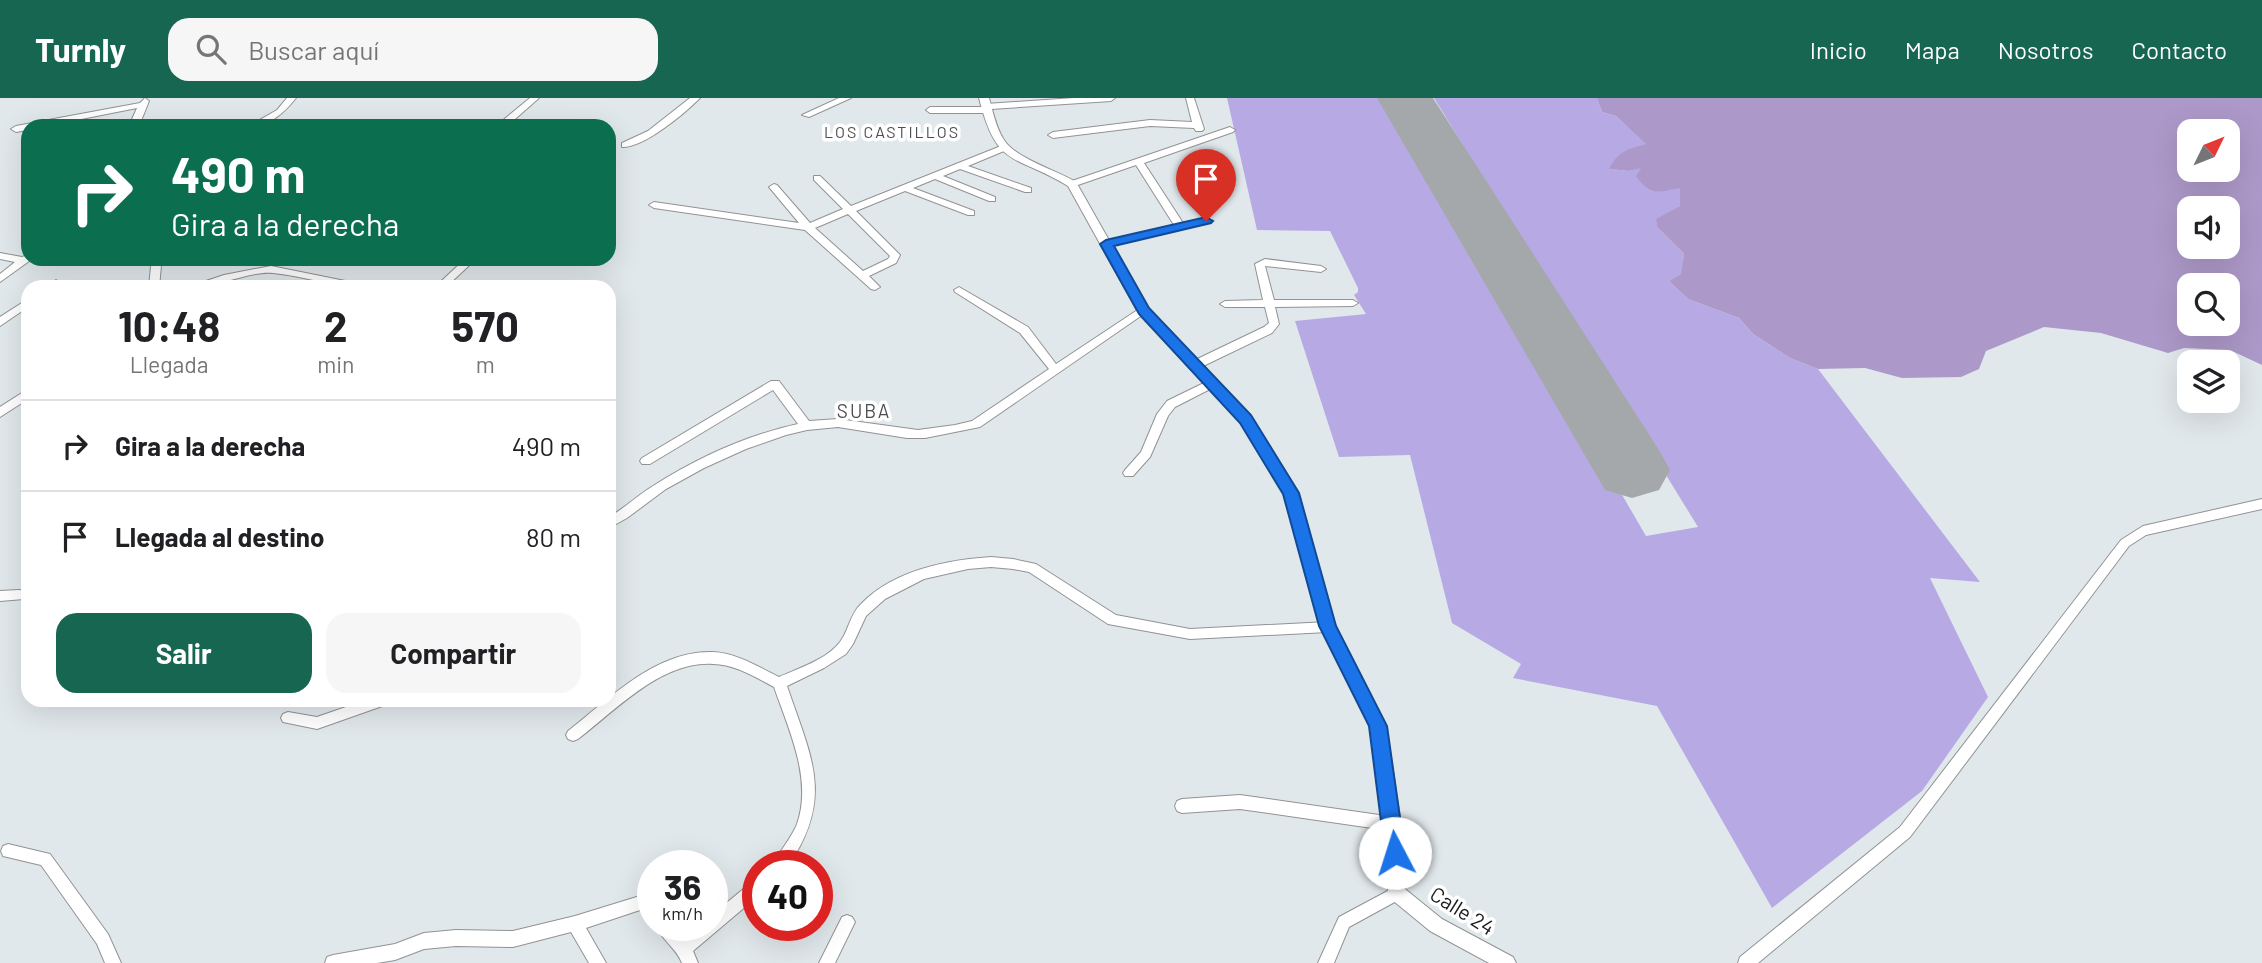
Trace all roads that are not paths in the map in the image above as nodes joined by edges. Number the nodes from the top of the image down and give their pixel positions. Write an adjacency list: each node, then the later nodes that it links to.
1 (292, 98): 14 (street)
2 (536, 98): 15 (street)
3 (696, 98): 22 (street)
4 (847, 98): 11 (street)
5 (1111, 98): 7 (street)
6 (1191, 98): 16 (street)
7 (1091, 99): 9 (street)
8 (144, 101): 12 (street); 13 (street)
9 (986, 105): 10 (street); 23 (street)
10 (930, 110)
11 (806, 114)
12 (64, 119)
13 (137, 119)
14 (267, 119)
15 (510, 119)
16 (1198, 125): 20 (street); 21 (street)
17 (21, 128): 18 (street)
18 (16, 129)
19 (1230, 130): 21 (street)
20 (1053, 135)
21 (1202, 140): 24 (street)
22 (625, 145)
23 (1001, 149): 25 (street); 28 (street)
24 (1139, 162): 28 (street); 38 (street)
25 (960, 166): 26 (street); 31 (street)
26 (935, 176): 30 (street); 32 (street)
27 (817, 178): 34 (street)
28 (1072, 184): 39 (street)
29 (774, 187): 37 (street)
30 (905, 188): 34 (street); 35 (street)
31 (1028, 190)
32 (992, 199)
33 (654, 205): 37 (street)
34 (848, 212): 37 (street); 46 (street)
35 (971, 214)
36 (1206, 221): 38 (street)
37 (808, 227): 46 (street)
38 (1180, 227): 39 (street)
39 (1106, 244): 58 (street)
40 (0, 256): 41 (street)
41 (21, 259)
42 (21, 264): 47 (street)
43 (156, 266): 48 (street)
44 (463, 266): 51 (street)
45 (1321, 269): 54 (street)
46 (862, 275): 52 (street)
47 (0, 279)
48 (155, 280)
49 (218, 280): 50 (street)
50 (325, 280)
51 (448, 280)
52 (875, 287)
53 (959, 290): 61 (street)
54 (1270, 302): 55 (street); 56 (street); 60 (street)
55 (1353, 303)
56 (1225, 304)
57 (21, 306): 59 (street)
58 (1143, 311): 60 (street); 61 (street)
59 (2, 318)
60 (1195, 365): 62 (street)
61 (1055, 370): 65 (street)
62 (1212, 383): 67 (street); 72 (street)
63 (21, 398): 64 (street)
64 (0, 413)
65 (806, 426): 66 (street); 69 (street)
66 (646, 461)
67 (1129, 473)
68 (2262, 504): 98 (street)
69 (616, 519)
70 (19, 595): 71 (street)
71 (0, 596)
72 (1328, 626): 73 (street); 80 (street)
73 (779, 683): 74 (street); 82 (street)
74 (616, 703)
75 (363, 707): 77 (street)
76 (610, 707): 78 (street)
77 (288, 718)
78 (573, 735)
79 (1182, 806): 80 (street)
80 (1393, 824): 83 (street)
81 (8, 850): 92 (street)
82 (793, 850)
83 (1397, 893): 96 (street); 97 (street, Calle 24)
84 (742, 900): 86 (street)
85 (637, 908): 88 (street)
86 (728, 911)
87 (847, 922): 95 (street)
88 (575, 924): 93 (street); 94 (street)
89 (676, 941): 91 (street)
90 (699, 941): 91 (street)
91 (687, 956)
92 (113, 963)
93 (332, 963)
94 (598, 963)
95 (827, 963)
96 (1326, 963)
97 (1507, 963)
98 (1746, 963)

